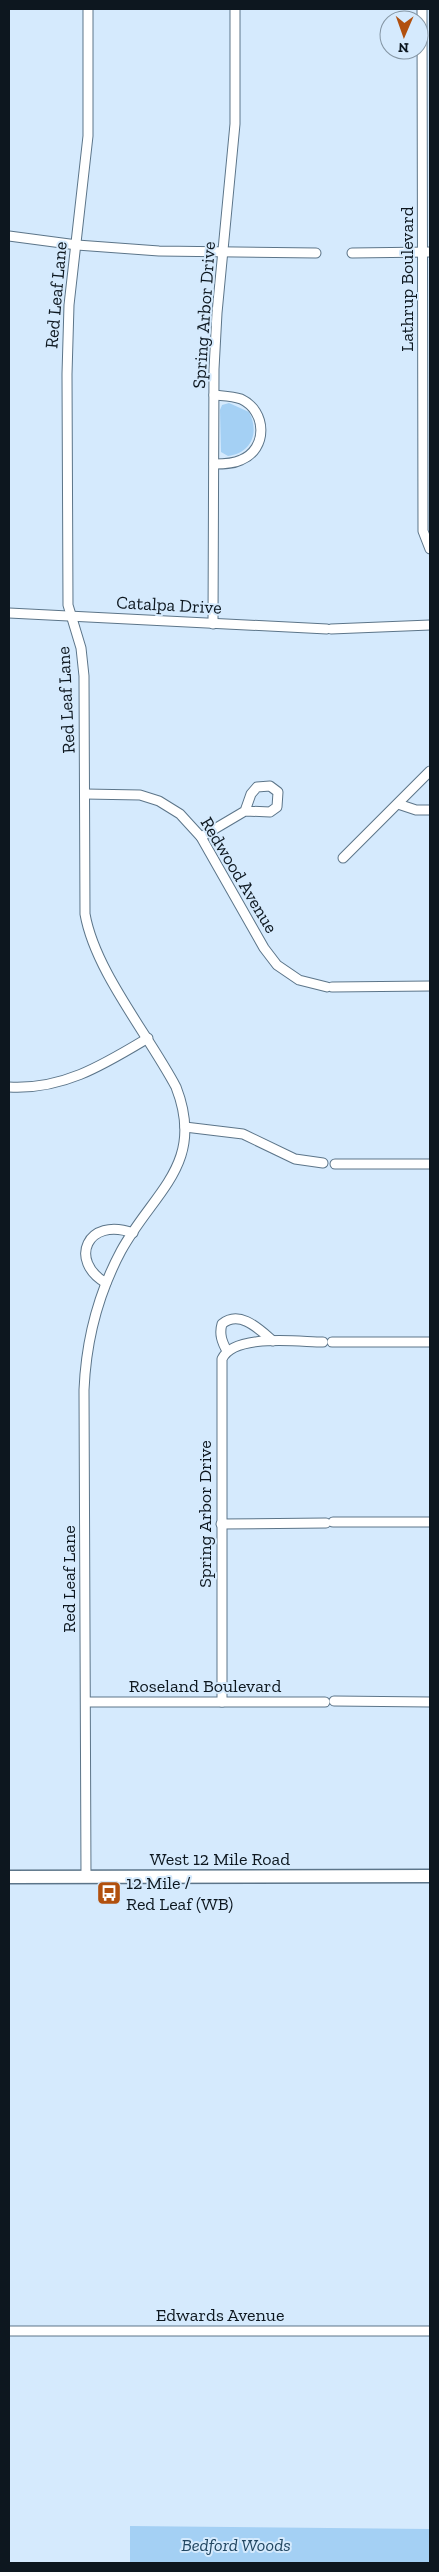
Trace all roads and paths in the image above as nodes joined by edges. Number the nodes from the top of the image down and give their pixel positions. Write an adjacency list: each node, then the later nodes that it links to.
1 (88, 9): 5 (street, Red Leaf Lane)
2 (235, 9): 7 (street, Spring Arbor Drive)
3 (422, 9): 6 (street, Lathrup Boulevard)
4 (9, 236): 5 (street)
5 (76, 245): 7 (street); 14 (street, Red Leaf Lane)
6 (427, 252): 9 (street); 12 (street, Lathrup Boulevard)
7 (223, 253): 8 (street); 10 (street, Spring Arbor Drive)
8 (316, 253)
9 (352, 253)
10 (214, 395): 11 (street, Spring Arbor Drive); 11 (street)
11 (214, 464): 15 (street, Spring Arbor Drive)
12 (430, 549)
13 (9, 613): 14 (street, Catalpa Drive)
14 (72, 617): 15 (street, Catalpa Drive); 18 (street, Red Leaf Lane)
15 (213, 624): 16 (street, Catalpa Drive)
16 (430, 625)
17 (430, 771): 19 (street)
18 (85, 794): 22 (street, Redwood Avenue); 25 (street, Red Leaf Lane)
19 (398, 804): 20 (street); 23 (street)
20 (430, 810)
21 (244, 811): 22 (street)
22 (201, 837): 24 (street, Redwood Avenue)
23 (344, 858)
24 (430, 986)
25 (148, 1038): 26 (street); 27 (street, Red Leaf Lane)
26 (9, 1087)
27 (185, 1127): 28 (street); 31 (street, Red Leaf Lane)
28 (323, 1164)
29 (335, 1164): 30 (street)
30 (430, 1164)
31 (133, 1233): 32 (street, Red Leaf Lane); 32 (street)
32 (106, 1283): 38 (street, Red Leaf Lane)
33 (273, 1341): 34 (street); 35 (street); 35 (street)
34 (430, 1342)
35 (227, 1351): 37 (street, Spring Arbor Drive)
36 (430, 1522): 37 (street)
37 (221, 1524): 39 (street, Spring Arbor Drive)
38 (86, 1702): 39 (street, Roseland Boulevard); 41 (street, Red Leaf Lane)
39 (222, 1702): 40 (street, Roseland Boulevard)
40 (430, 1702)
41 (86, 1876): 42 (main road, West 12 Mile Road); 43 (main road, West 12 Mile Road)
42 (430, 1876)
43 (9, 1877)
44 (9, 2330): 45 (street, Edwards Avenue)
45 (430, 2331)

